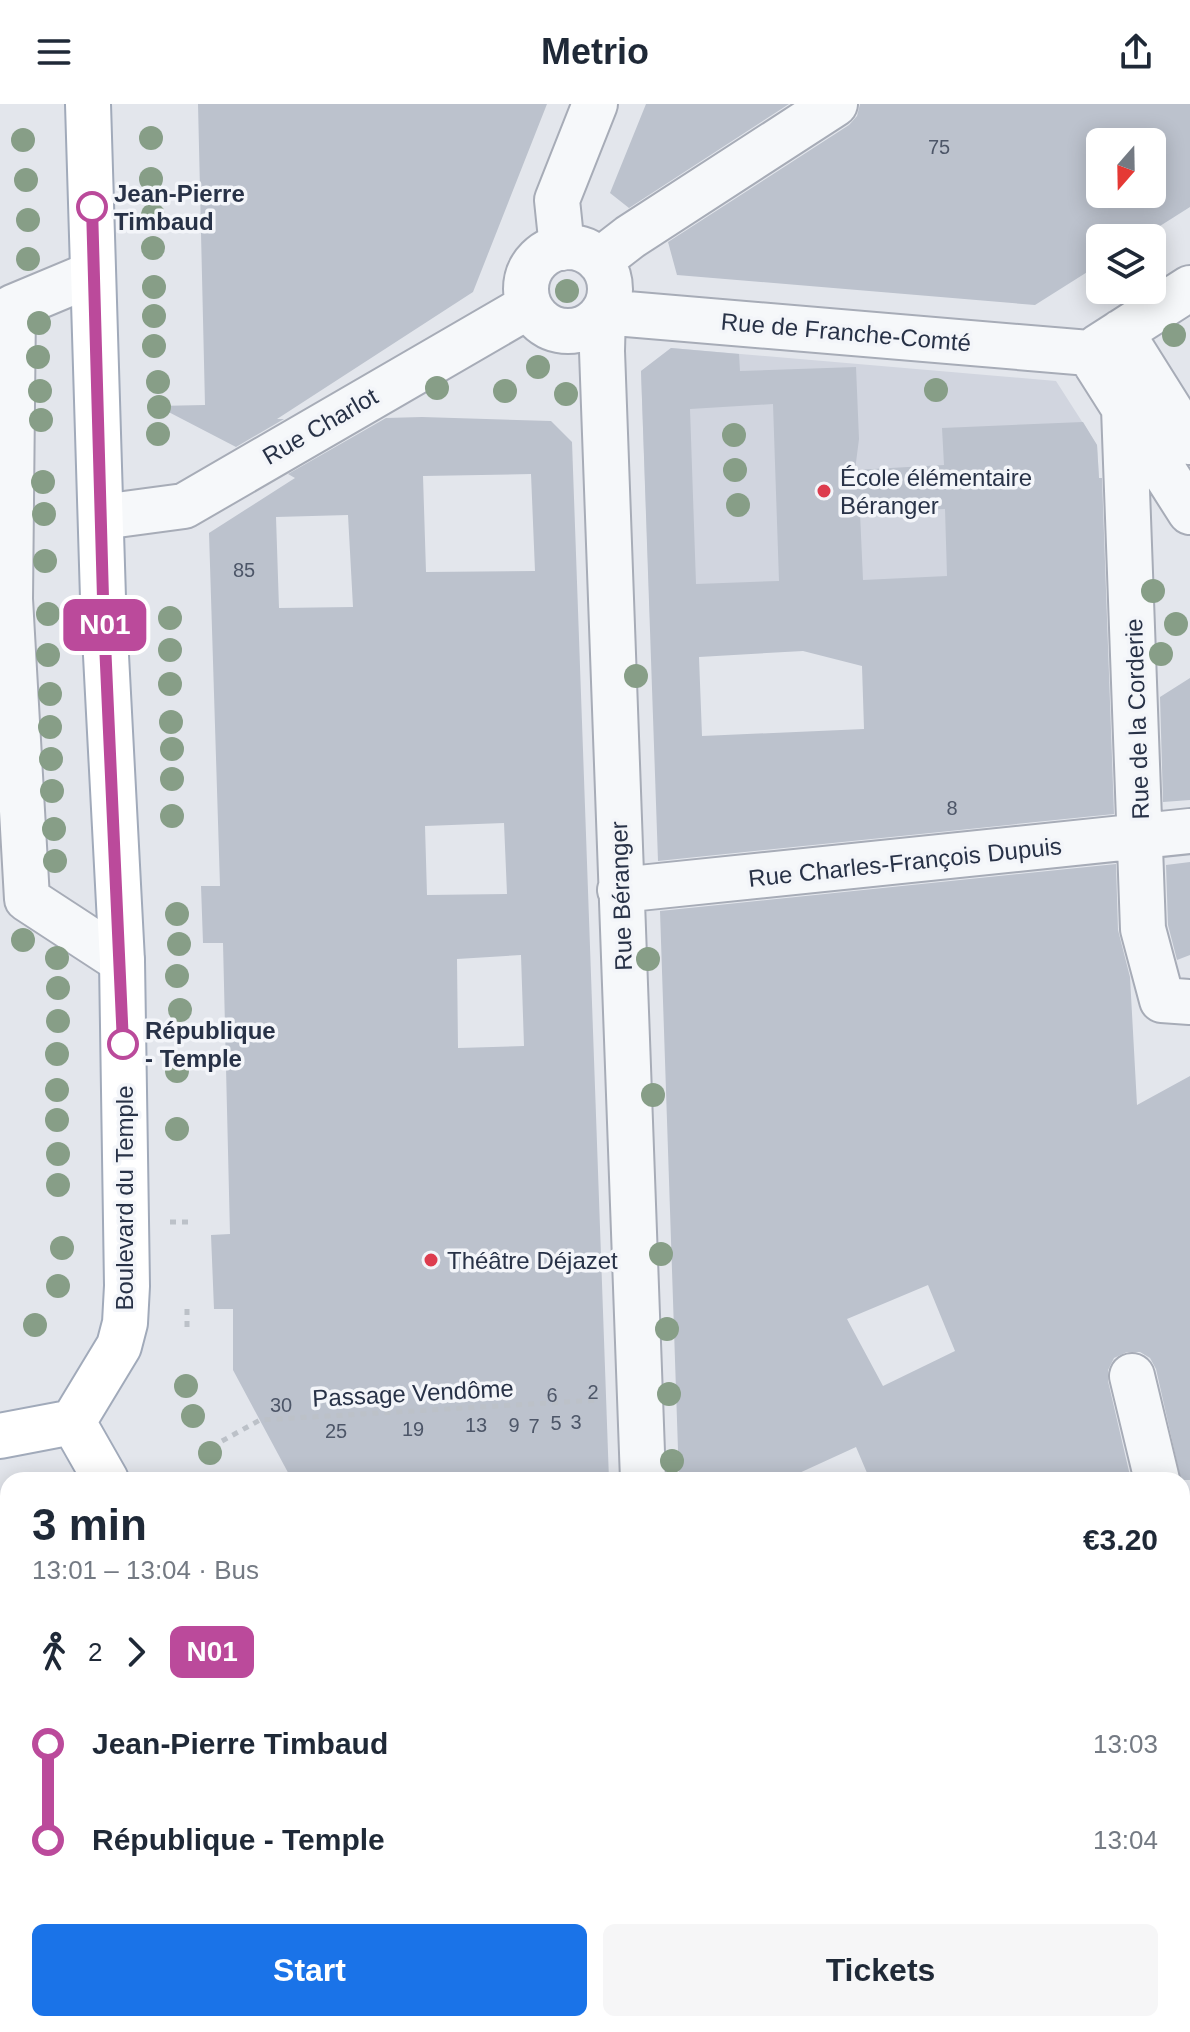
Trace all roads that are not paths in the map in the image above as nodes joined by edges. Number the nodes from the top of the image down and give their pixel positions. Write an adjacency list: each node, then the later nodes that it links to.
1 (88, 104): 5 (main road, Boulevard du Temple)
2 (595, 104): 4 (street)
3 (835, 104): 4 (street)
4 (580, 254): 7 (street); 8 (street)
5 (92, 274): 13 (main road, Boulevard du Temple); 17 (street)
6 (1190, 288): 9 (street)
7 (529, 306): 8 (street); 13 (street, Rue Charlot)
8 (603, 312): 9 (street, Rue de Franche-Comté); 16 (street, Rue Béranger)
9 (1105, 343): 10 (street); 11 (street)
10 (1124, 408): 12 (street); 15 (street, Rue de la Corderie)
11 (1190, 442)
12 (1190, 512)
13 (102, 517): 17 (main road, Boulevard du Temple)
14 (1190, 831): 15 (street, Rue Charles-François Dupuis)
15 (1141, 838): 16 (street, Rue Charles-François Dupuis); 18 (street, Rue de la Corderie)
16 (620, 890): 23 (street, Rue Béranger)
17 (122, 961): 20 (main road, Boulevard du Temple)
18 (1190, 1002)
19 (1132, 1376): 24 (street)
20 (73, 1422): 21 (main road); 22 (main road)
21 (0, 1436)
22 (101, 1472)
23 (643, 1472)
24 (1155, 1472)

